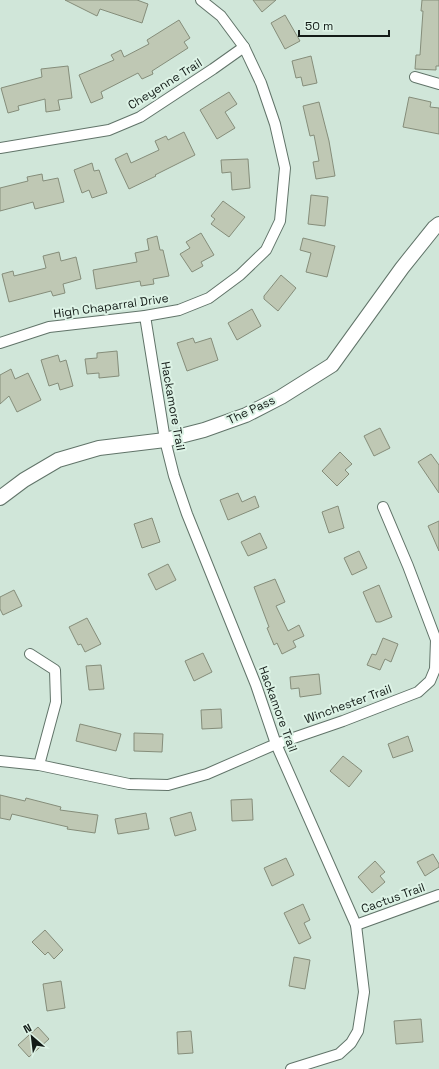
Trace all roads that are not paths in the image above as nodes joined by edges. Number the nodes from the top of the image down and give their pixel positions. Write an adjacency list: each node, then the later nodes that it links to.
1 (201, 0): 2 (street, High Chaparral Drive)
2 (244, 47): 5 (street, Cheyenne Trail); 7 (street, High Chaparral Drive)
3 (415, 77): 4 (street)
4 (439, 84)
5 (0, 148)
6 (439, 224): 9 (street, The Pass)
7 (145, 316): 8 (street, High Chaparral Drive); 9 (street, Hackamore Trail)
8 (0, 343)
9 (165, 440): 10 (street, The Pass); 13 (street, Hackamore Trail)
10 (0, 498)
11 (383, 507): 13 (street, Winchester Trail)
12 (30, 654): 15 (street)
13 (276, 744): 15 (street, Winchester Trail); 17 (street, Hackamore Trail)
14 (0, 761): 15 (street, Winchester Trail)
15 (39, 765)
16 (439, 896): 17 (street, Cactus Trail)
17 (356, 925): 18 (street, Hackamore Trail)
18 (291, 1069)

